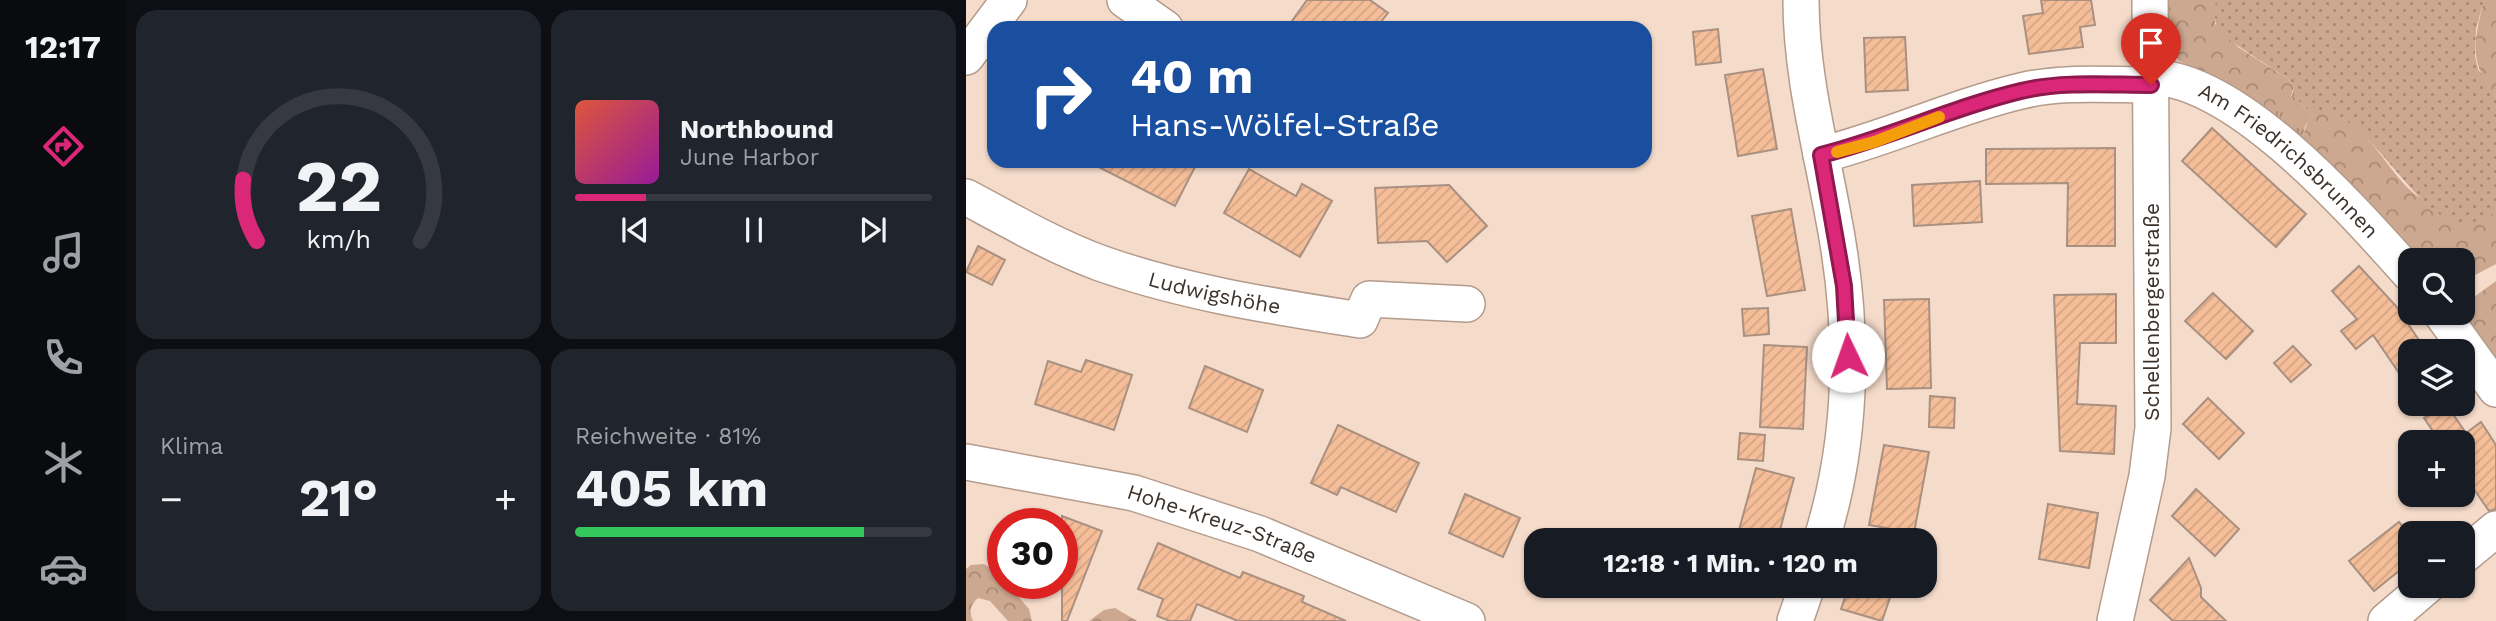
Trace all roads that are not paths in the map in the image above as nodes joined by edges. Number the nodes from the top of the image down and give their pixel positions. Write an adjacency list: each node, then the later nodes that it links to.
1 (1009, 0): 5 (street)
2 (1125, 0): 6 (street)
3 (1801, 0): 10 (street)
4 (2150, 0): 9 (street, Schellenbergerstraße)
5 (993, 21)
6 (1155, 21)
7 (987, 29): 8 (street)
8 (966, 57)
9 (2150, 81): 10 (street, Am Friedrichsbrunnen); 12 (street, Am Friedrichsbrunnen); 24 (street, Schellenbergerstraße)
10 (1821, 155): 17 (street)
11 (966, 197): 13 (street, Ludwigshöhe)
12 (2398, 261)
13 (1467, 304)
14 (2450, 325): 15 (street)
15 (2496, 389)
16 (966, 462): 22 (street, Hohe-Kreuz-Straße)
17 (1824, 528)
18 (2496, 529): 19 (street)
19 (2475, 546)
20 (1803, 598): 23 (street)
21 (2413, 598): 25 (street)
22 (1467, 621)
23 (1795, 621)
24 (2115, 621)
25 (2386, 621)

